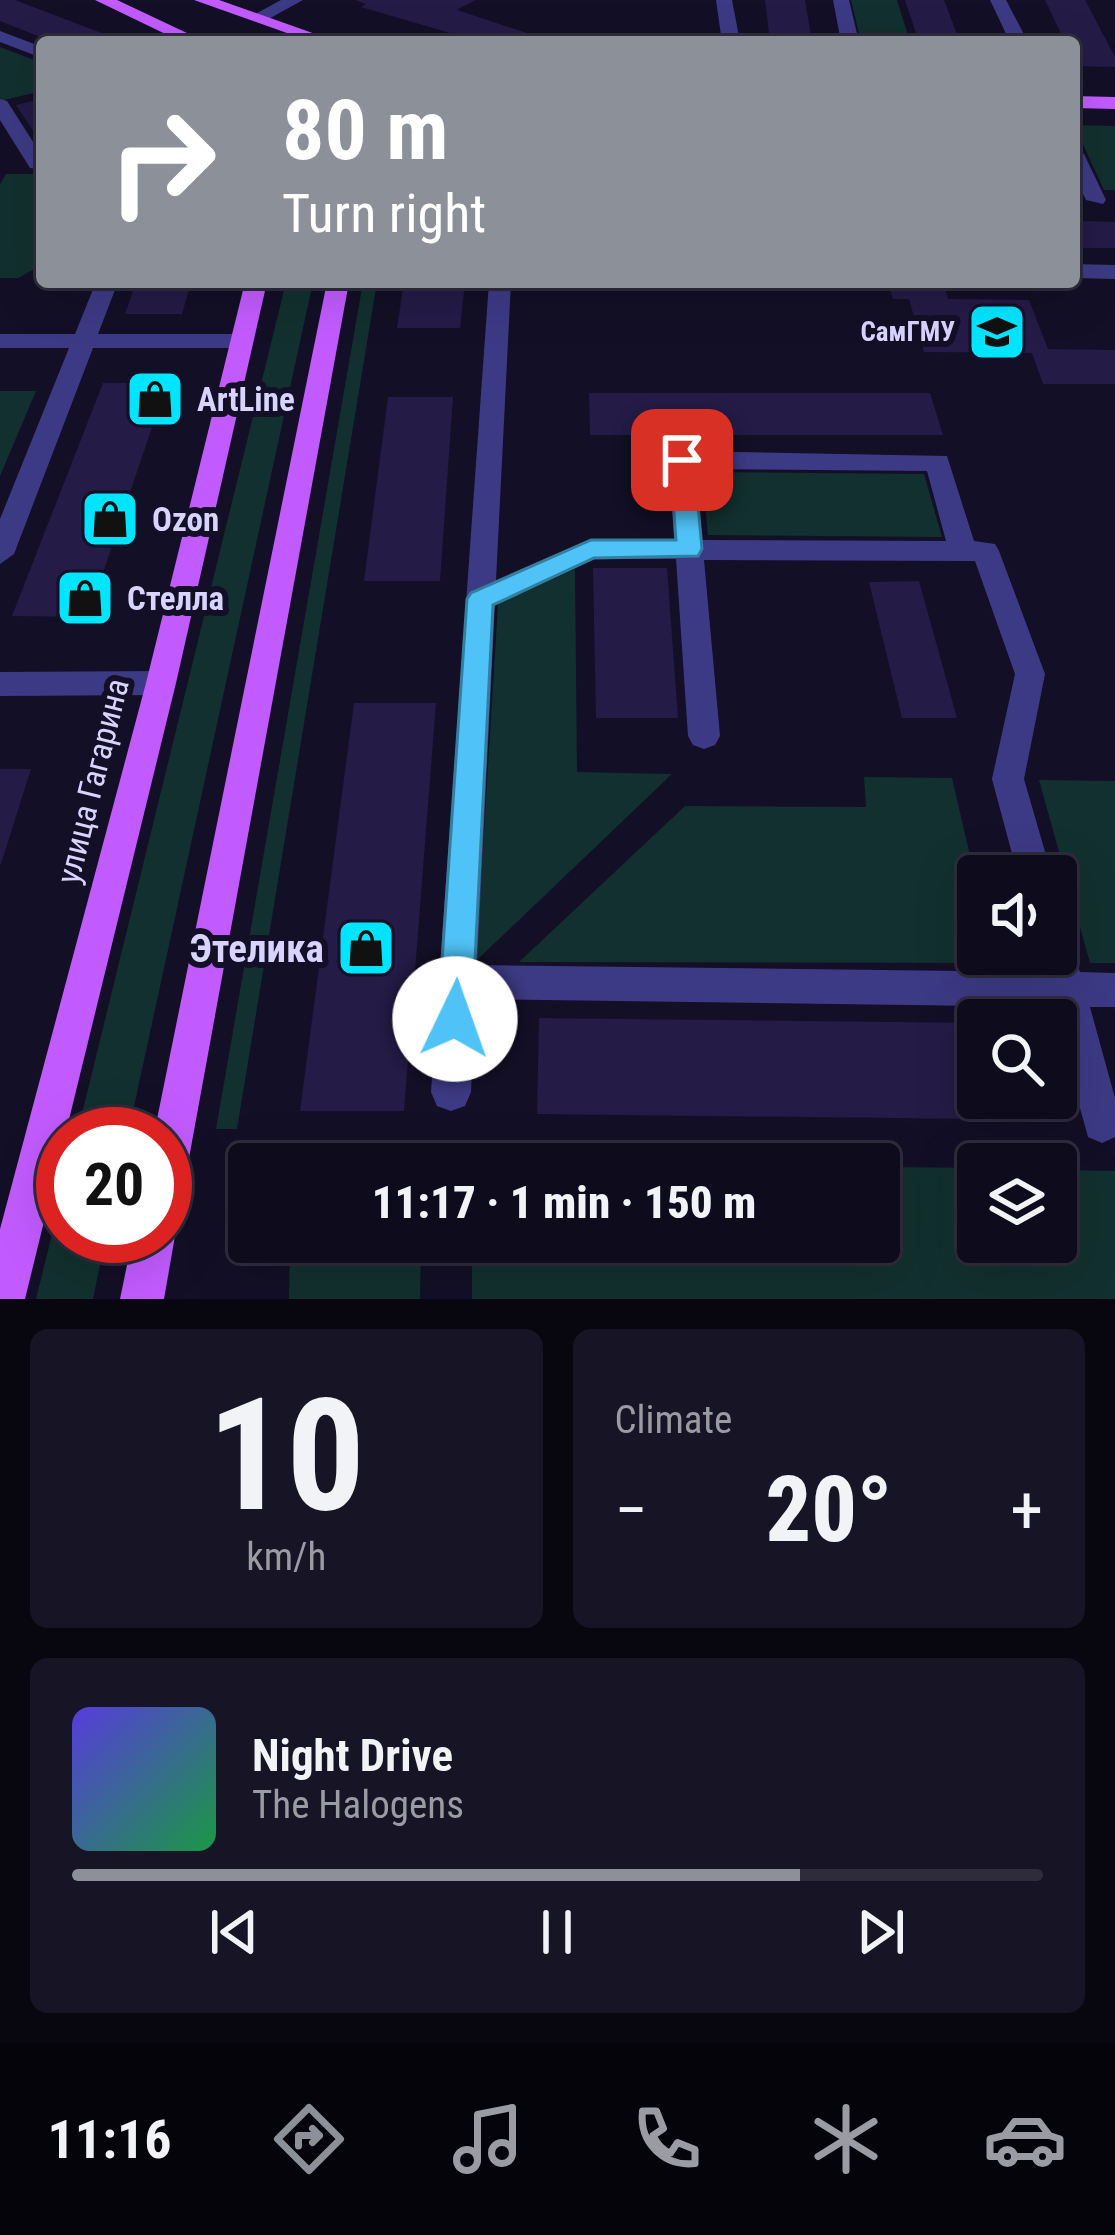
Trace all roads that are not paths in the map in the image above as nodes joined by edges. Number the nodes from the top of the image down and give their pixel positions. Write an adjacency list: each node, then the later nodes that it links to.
1 (104, 0): 9 (main road)
2 (202, 0): 7 (main road)
3 (295, 0): 7 (lane)
4 (724, 0): 11 (lane)
5 (841, 0): 12 (lane)
6 (998, 0): 13 (lane)
7 (257, 18): 10 (main road)
8 (0, 36): 14 (lane)
9 (183, 36)
10 (311, 36)
11 (730, 36)
12 (849, 36)
13 (1016, 36)
14 (36, 51)
15 (1080, 102): 16 (main road)
16 (1115, 103)
17 (0, 105): 18 (lane)
18 (36, 162)
19 (1080, 167): 20 (lane)
20 (1095, 200)
21 (1080, 271): 22 (lane)
22 (1115, 272)
23 (105, 288): 28 (lane)
24 (254, 288): 29 (main road, улица Гагарина)
25 (337, 288): 43 (main road)
26 (500, 288): 33 (lane)
27 (0, 341): 28 (lane)
28 (85, 341): 29 (lane); 32 (lane)
29 (241, 341): 34 (main road, улица Гагарина)
30 (689, 549): 31 (lane); 31 (lane); 33 (lane); 36 (lane)
31 (963, 550): 37 (lane)
32 (0, 554)
33 (480, 599): 39 (lane)
34 (161, 683): 35 (lane); 46 (main road, улица Гагарина)
35 (0, 684)
36 (704, 736)
37 (1029, 855)
38 (1063, 975): 40 (lane)
39 (458, 982): 40 (lane); 42 (lane)
40 (1067, 990): 41 (lane); 44 (lane)
41 (1115, 990)
42 (451, 1092)
43 (179, 1107)
44 (1102, 1123)
45 (149, 1263): 47 (main road)
46 (3, 1299)
47 (142, 1299)

